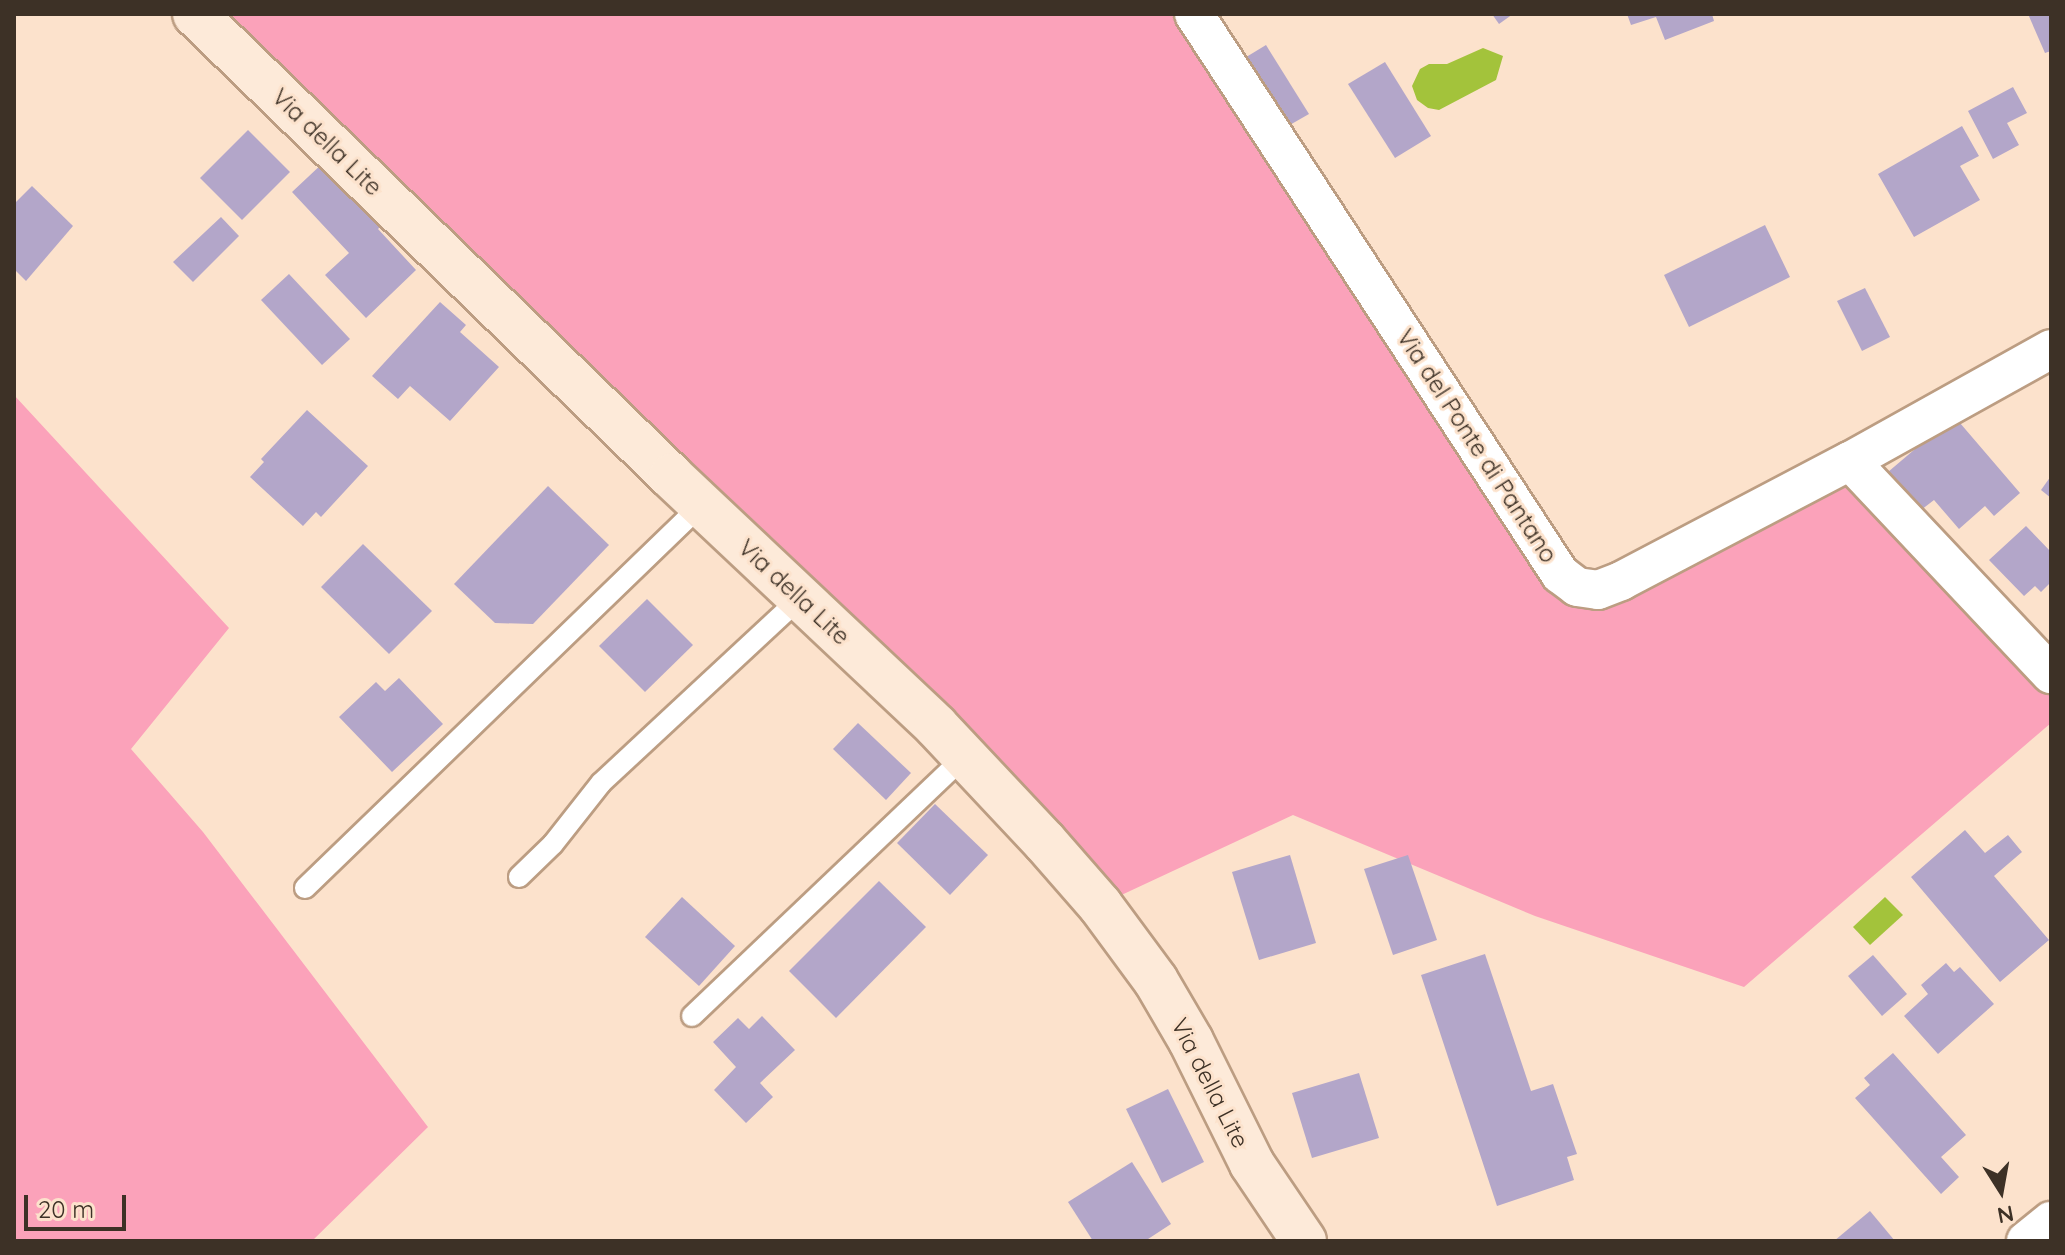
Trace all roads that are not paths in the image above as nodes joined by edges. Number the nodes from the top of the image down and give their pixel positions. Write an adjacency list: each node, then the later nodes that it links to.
1 (195, 14): 5 (street, Via della Lite)
2 (1194, 14): 4 (street, Via del Ponte di Pantano)
3 (2051, 349): 4 (street, Via del Ponte di Pantano)
4 (1850, 461): 7 (street)
5 (701, 505): 6 (street, Via della Lite); 10 (lane)
6 (800, 598): 8 (street, Via della Lite); 9 (lane)
7 (2051, 674)
8 (965, 756): 11 (lane); 13 (street, Via della Lite)
9 (519, 877)
10 (305, 888)
11 (692, 1016)
12 (2051, 1221): 14 (street)
13 (1304, 1241)
14 (2026, 1241)

